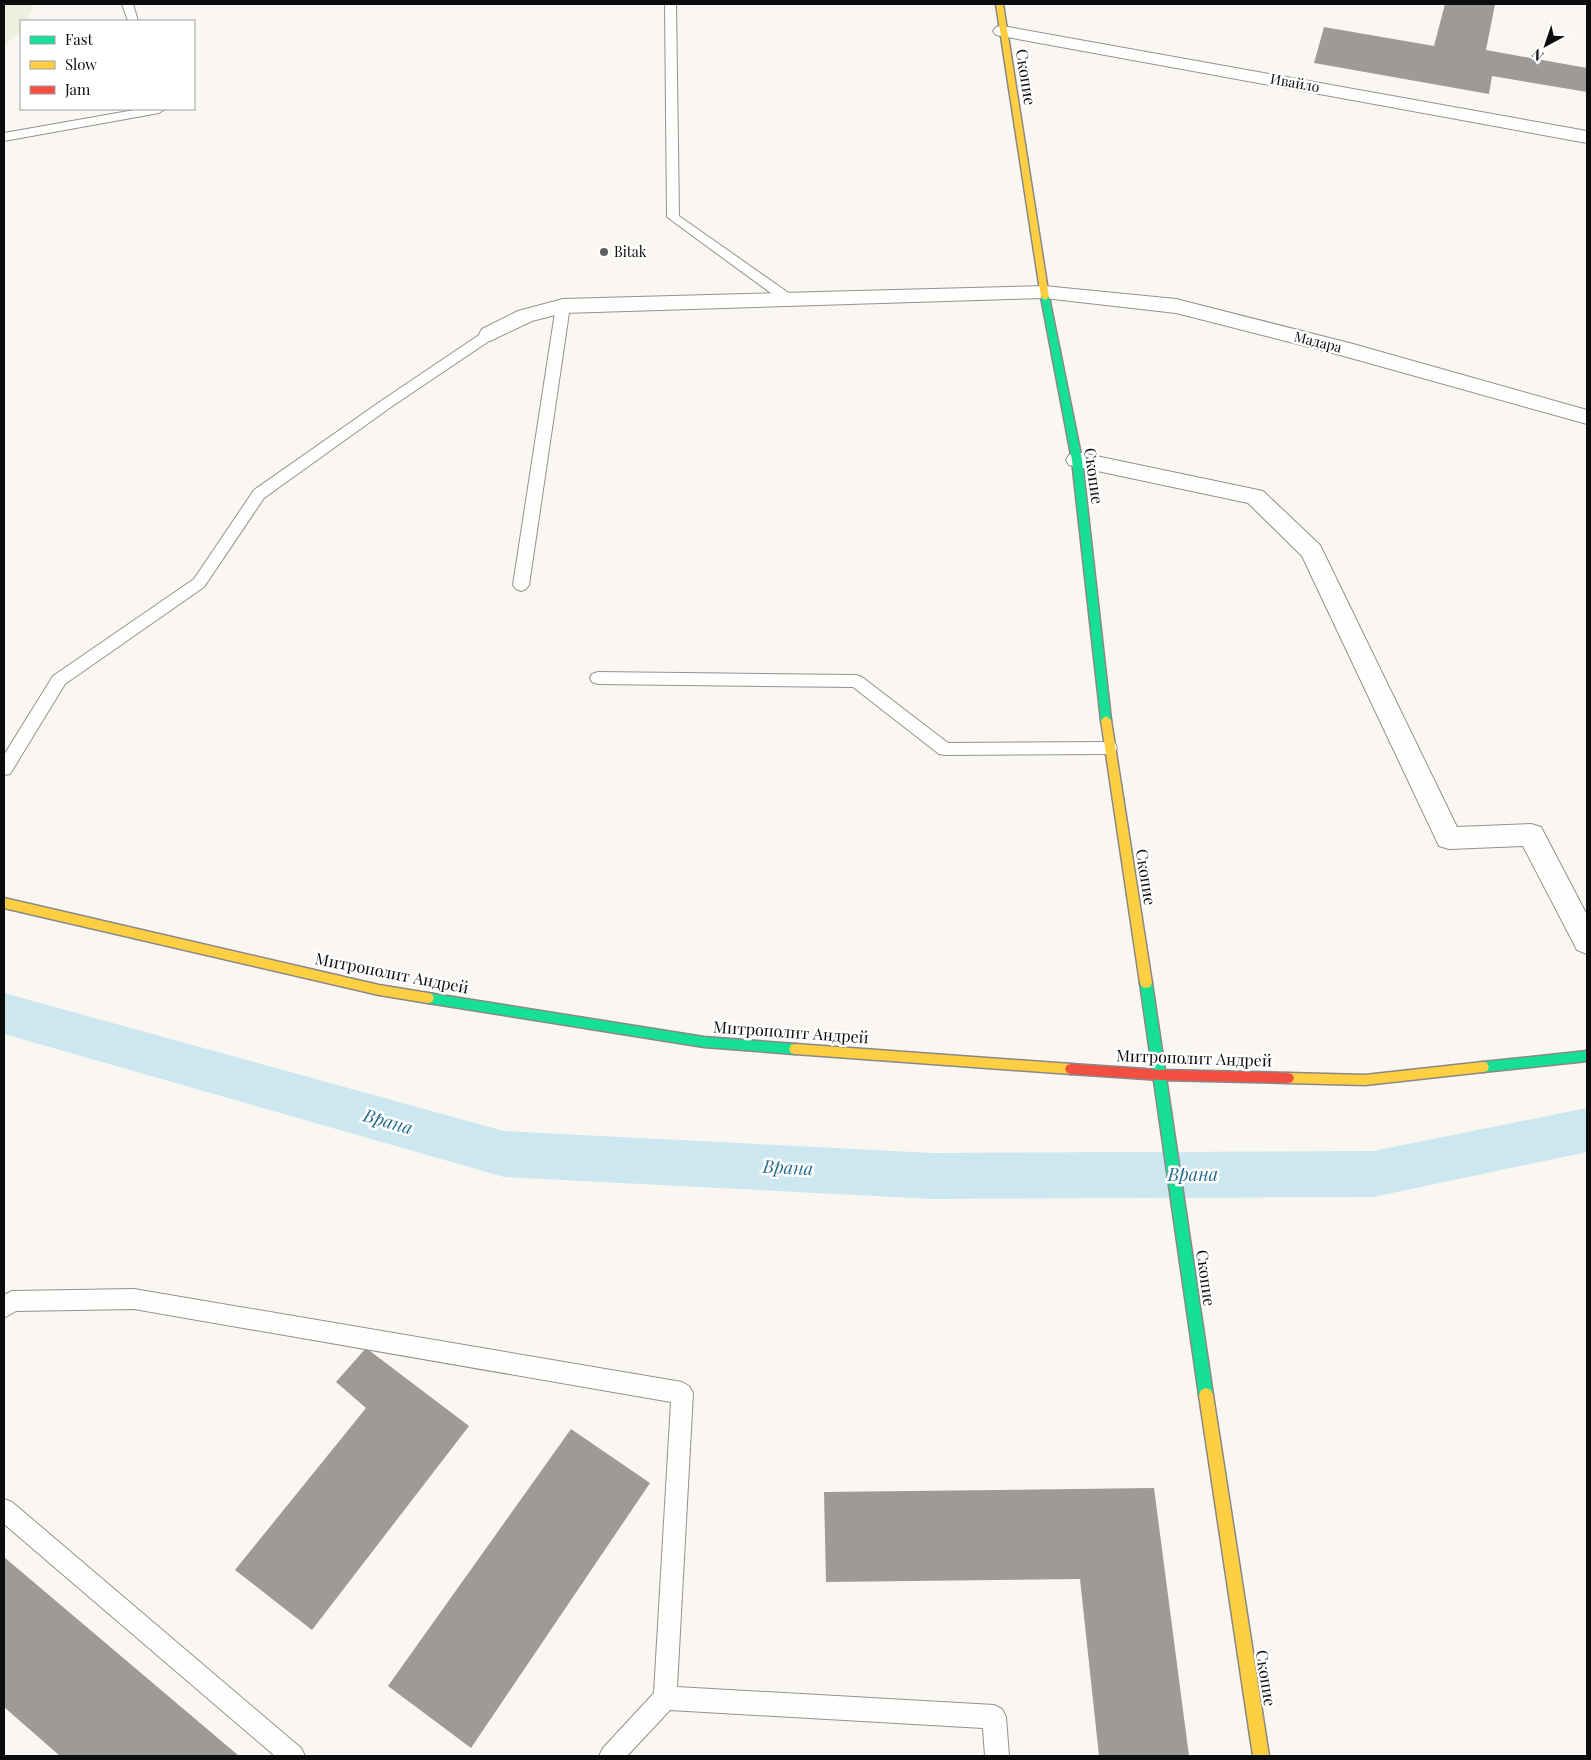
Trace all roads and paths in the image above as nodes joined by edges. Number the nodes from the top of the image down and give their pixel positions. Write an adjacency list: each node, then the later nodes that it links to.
1 (128, 4): 4 (lane)
2 (670, 4): 10 (lane)
3 (999, 4): 5 (street, Скопие)
4 (133, 20)
5 (1002, 31): 8 (street, Ивайло); 9 (street, Скопие)
6 (153, 110): 7 (lane)
7 (4, 137)
8 (1587, 137)
9 (1044, 292): 10 (street, Мадара); 13 (street, Мадара); 14 (street, Скопие)
10 (788, 299): 11 (street, Мадара)
11 (563, 306): 12 (street, Мадара); 15 (lane)
12 (490, 334): 18 (lane)
13 (1587, 417)
14 (1077, 460): 17 (street, Скопие); 20 (street)
15 (521, 585)
16 (598, 678): 17 (lane)
17 (1109, 748): 22 (street, Скопие)
18 (4, 769)
19 (4, 903): 22 (street, Митрополит Андрей)
20 (1587, 942)
21 (1587, 1056): 22 (street, Митрополит Андрей)
22 (1161, 1075): 29 (street, Скопие)
23 (4, 1308): 25 (lane)
24 (4, 1510): 26 (lane)
25 (665, 1698): 27 (lane); 28 (lane)
26 (293, 1756)
27 (611, 1756)
28 (997, 1756)
29 (1261, 1756)

